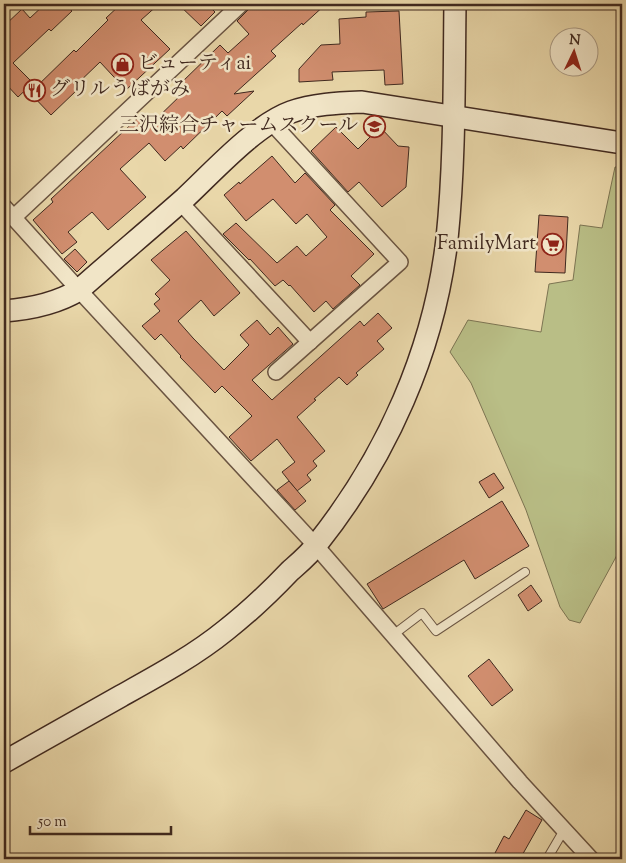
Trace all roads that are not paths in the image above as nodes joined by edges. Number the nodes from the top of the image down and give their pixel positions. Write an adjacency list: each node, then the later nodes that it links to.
1 (241, 4): 7 (street)
2 (455, 4): 3 (street)
3 (454, 117): 4 (street); 5 (street); 12 (street)
4 (271, 122): 6 (street); 10 (street)
5 (622, 143)
6 (180, 202): 8 (street); 10 (street)
7 (8, 212): 8 (street)
8 (79, 290): 9 (street); 12 (street)
9 (4, 311)
10 (310, 342): 11 (street)
11 (276, 372)
12 (316, 546): 14 (street); 15 (street)
13 (525, 572): 14 (lane)
14 (393, 635): 16 (street)
15 (4, 762)
16 (564, 830): 17 (lane); 18 (street)
17 (547, 859)
18 (591, 859)

